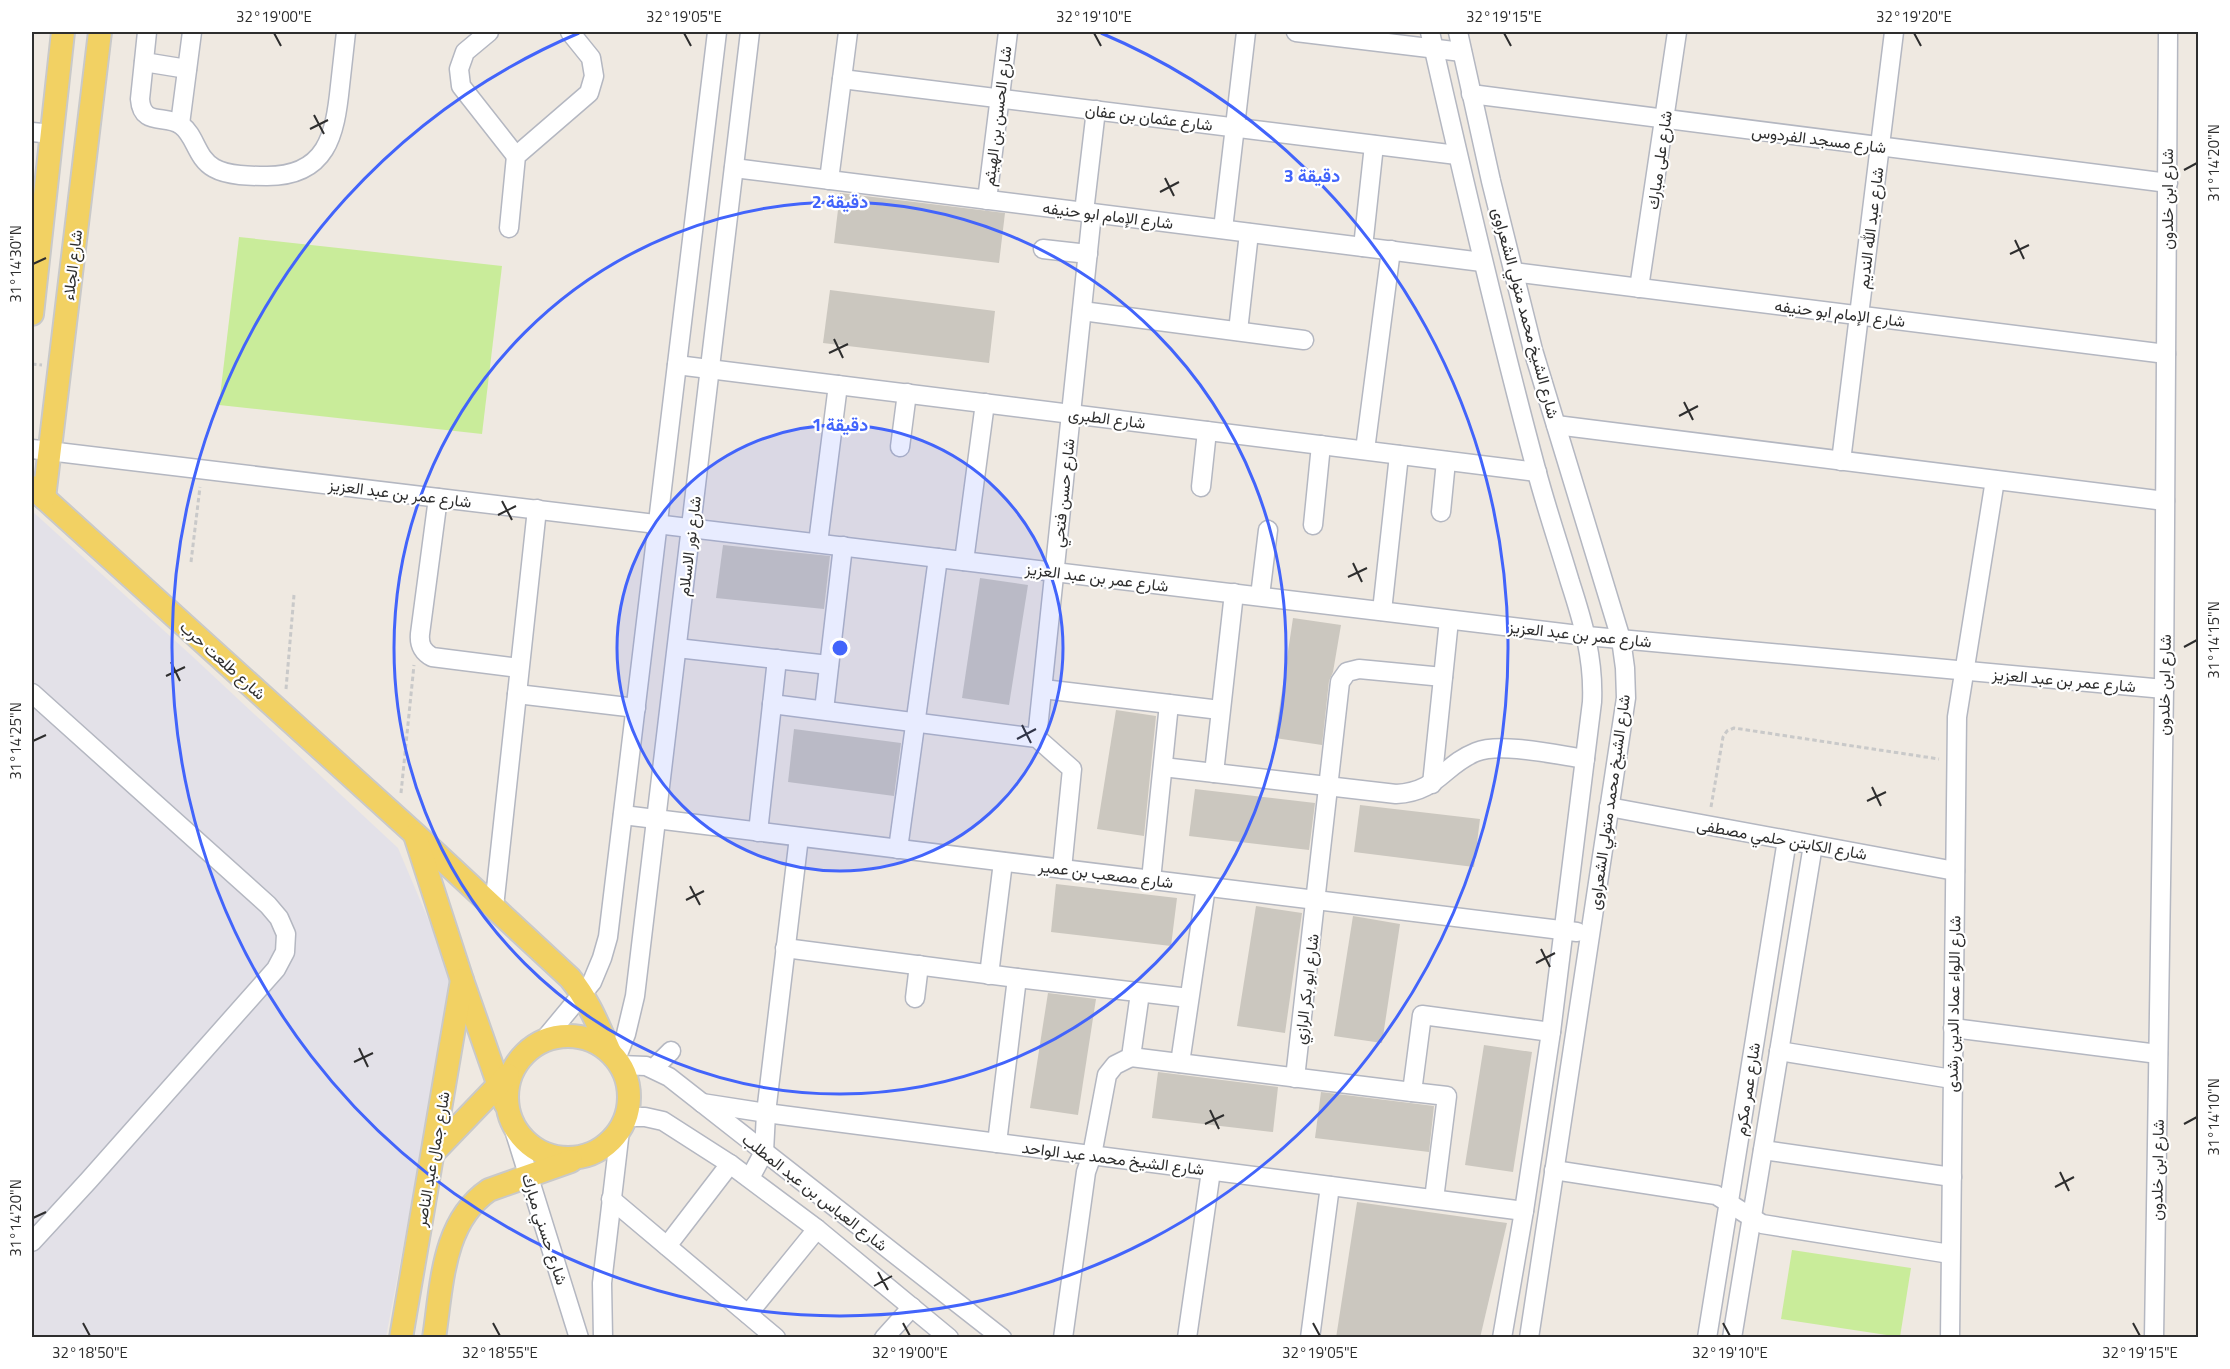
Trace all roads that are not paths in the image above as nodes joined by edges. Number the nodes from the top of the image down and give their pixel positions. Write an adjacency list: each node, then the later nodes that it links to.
1 (63, 32): 29 (main road)
2 (100, 32): 66 (main road, شارع الجلاء)
3 (147, 32): 20 (street)
4 (192, 32): 21 (street)
5 (346, 32): 27 (street)
6 (489, 32): 33 (street)
7 (570, 32): 33 (street)
8 (717, 32): 56 (street, شارع نور الاسلام)
9 (750, 32): 34 (street, شارع نور الاسلام)
10 (848, 32): 22 (street)
11 (1008, 32): 24 (street, شارع الحسن بن الهيثم)
12 (1246, 32): 28 (street)
13 (1296, 32): 18 (street)
14 (1458, 32): 19 (street, شارع الشيخ محمد متولي الشعراوى)
15 (1677, 32): 26 (street, شارع على مبارك)
16 (1894, 32): 31 (street, شارع عبد الله النديم)
17 (2168, 32): 36 (street, شارع ابن خلدون)
18 (1432, 40): 19 (street); 32 (street, شارع الشيخ محمد متولي الشعراوى)
19 (1462, 52): 23 (street, شارع الشيخ محمد متولي الشعراوى)
20 (144, 62): 21 (street); 27 (street)
21 (187, 69): 27 (street)
22 (842, 79): 24 (street, شارع عثمان بن عفان); 35 (street)
23 (1471, 94): 26 (street, شارع مسجد الفردوس); 48 (street, شارع الشيخ محمد متولي الشعراوى)
24 (1000, 98): 25 (street, شارع عثمان بن عفان); 37 (street, شارع الحسن بن الهيثم)
25 (1096, 110): 28 (street, شارع عثمان بن عفان); 38 (street, شارع حسن فتحي)
26 (1665, 119): 31 (street, شارع مسجد الفردوس); 49 (street, شارع على مبارك)
27 (180, 124)
28 (1235, 127): 30 (street, شارع عثمان بن عفان); 40 (street)
29 (41, 133): 47 (main road)
30 (1374, 145): 32 (street, شارع عثمان بن عفان); 42 (street)
31 (1880, 147): 36 (street, شارع مسجد الفردوس); 52 (street, شارع عبد الله النديم)
32 (1457, 155): 46 (street, شارع الشيخ محمد متولي الشعراوى)
33 (516, 156): 39 (street)
34 (734, 168): 35 (street, شارع الإمام ابو حنيفه); 57 (street, شارع نور الاسلام)
35 (829, 180): 37 (street, شارع الإمام ابو حنيفه)
36 (2168, 183): 55 (street, شارع ابن خلدون)
37 (987, 200): 38 (street, شارع الإمام ابو حنيفه)
38 (1088, 212): 40 (street, شارع الإمام ابو حنيفه); 45 (street, شارع حسن فتحي)
39 (509, 228)
40 (1223, 229): 41 (street, شارع الإمام ابو حنيفه)
41 (1250, 233): 42 (street, شارع الإمام ابو حنيفه); 53 (street)
42 (1363, 247): 44 (street, شارع الإمام ابو حنيفه)
43 (1043, 249): 45 (street)
44 (1391, 250): 46 (street, شارع الإمام ابو حنيفه); 67 (street)
45 (1088, 254): 50 (street, شارع حسن فتحي)
46 (1482, 262): 71 (street, شارع الشيخ محمد متولي الشعراوى)
47 (34, 271): 51 (main road)
48 (1513, 272): 49 (street, شارع الإمام ابو حنيفه); 62 (street, شارع الشيخ محمد متولي الشعراوى)
49 (1639, 288): 52 (street, شارع الإمام ابو حنيفه)
50 (1082, 312): 53 (street); 61 (street, شارع حسن فتحي)
51 (32, 314)
52 (1859, 315): 55 (street, شارع الإمام ابو حنيفه); 70 (street, شارع عبد الله النديم)
53 (1238, 332): 54 (street)
54 (1304, 340)
55 (2166, 354): 76 (street, شارع ابن خلدون)
56 (677, 365): 57 (street, شارع الطبرى); 79 (street, شارع نور الاسلام)
57 (710, 369): 58 (street, شارع الطبرى); 81 (street, شارع نور الاسلام)
58 (838, 385): 59 (street, شارع الطبرى); 83 (street)
59 (907, 393): 60 (street, شارع الطبرى); 65 (street)
60 (985, 403): 61 (street, شارع الطبرى); 86 (street)
61 (1071, 414): 63 (street, شارع الطبرى); 87 (street, شارع حسن فتحي)
62 (1556, 425): 70 (street); 93 (street, شارع الشيخ محمد متولي الشعراوى)
63 (1207, 431): 64 (street, شارع الطبرى); 73 (street)
64 (1321, 445): 67 (street, شارع الطبرى); 80 (street)
65 (900, 447)
66 (41, 450): 74 (main road, شارع الجلاء); 75 (street, شارع عمر بن عبد العزيز)
67 (1365, 450): 68 (street, شارع الطبرى)
68 (1399, 455): 69 (street, شارع الطبرى); 90 (street)
69 (1446, 461): 71 (street, شارع الطبرى); 78 (street)
70 (1841, 461): 72 (street)
71 (1537, 472): 92 (street, شارع الشيخ محمد متولي الشعراوى)
72 (1995, 480): 76 (street); 98 (street, شارع اللواء عماد الدين رشدى)
73 (1201, 487)
74 (38, 493): 120 (main road, شارع طلعت حرب)
75 (438, 498): 77 (street, شارع عمر بن عبد العزيز); 97 (street)
76 (2165, 501): 101 (street, شارع ابن خلدون)
77 (537, 509): 79 (street, شارع عمر بن عبد العزيز); 97 (street)
78 (1441, 512)
79 (658, 524): 81 (street, شارع عمر بن عبد العزيز); 106 (street, شارع نور الاسلام)
80 (1313, 525)
81 (691, 528): 83 (street, شارع عمر بن عبد العزيز); 94 (street, شارع نور الاسلام)
82 (1268, 530): 89 (street)
83 (818, 543): 84 (street, شارع عمر بن عبد العزيز)
84 (843, 546): 85 (street, شارع عمر بن عبد العزيز); 96 (street)
85 (938, 558): 86 (street, شارع عمر بن عبد العزيز); 109 (street)
86 (964, 561): 87 (street, شارع عمر بن عبد العزيز)
87 (1055, 572): 88 (street, شارع عمر بن عبد العزيز); 100 (street, شارع حسن فتحي)
88 (1234, 593): 89 (street, شارع عمر بن عبد العزيز); 108 (street)
89 (1260, 596): 90 (street, شارع عمر بن عبد العزيز)
90 (1382, 611): 91 (street, شارع عمر بن عبد العزيز)
91 (1449, 620): 92 (street, شارع عمر بن عبد العزيز); 99 (street)
92 (1587, 636): 93 (street, شارع عمر بن عبد العزيز); 111 (street, شارع الشيخ محمد متولي الشعراوى)
93 (1621, 639): 98 (street, شارع عمر بن عبد العزيز); 116 (street, شارع الشيخ محمد متولي الشعراوى)
94 (677, 648): 95 (street); 118 (street, شارع نور الاسلام)
95 (777, 659): 96 (street); 104 (street)
96 (829, 665): 107 (street)
97 (519, 668): 103 (street)
98 (1964, 670): 101 (street, شارع عمر بن عبد العزيز); 127 (street, شارع اللواء عماد الدين رشدى)
99 (1443, 677): 114 (street); 115 (street, شارع ابو بكر الرازي)
100 (1043, 689): 105 (street); 110 (street, شارع حسن فتحي)
101 (2164, 689): 148 (street, شارع ابن خلدون)
102 (32, 693): 180 (street)
103 (517, 694): 106 (street); 131 (street)
104 (772, 704): 107 (street); 119 (street)
105 (1169, 704): 108 (street); 112 (street)
106 (636, 708): 117 (street, شارع نور الاسلام)
107 (824, 710): 109 (street)
108 (1220, 710): 113 (street)
109 (916, 722): 110 (street); 124 (street)
110 (1037, 738): 126 (street)
111 (1585, 759): 114 (street); 132 (street, شارع الشيخ محمد متولي الشعراوى)
112 (1163, 767): 113 (street); 128 (street)
113 (1214, 773): 115 (street)
114 (1432, 784): 115 (street)
115 (1329, 786): 130 (street, شارع ابو بكر الرازي)
116 (1609, 807): 122 (street, شارع الكابتن حلمي مصطفى); 133 (street, شارع الشيخ محمد متولي الشعراوى)
117 (623, 815): 118 (street, شارع مصعب بن عمير); 140 (street, شارع نور الاسلام)
118 (657, 819): 119 (street, شارع مصعب بن عمير); 150 (street, شارع نور الاسلام)
119 (758, 832): 121 (street, شارع مصعب بن عمير)
120 (415, 834): 131 (main road, شارع طلعت حرب); 138 (main road)
121 (799, 837): 124 (street, شارع مصعب بن عمير); 134 (street)
122 (1787, 840): 123 (street, شارع الكابتن حلمي مصطفى); 176 (street, شارع عمر مكرم)
123 (1814, 845): 127 (street, شارع الكابتن حلمي مصطفى); 147 (street, شارع عمر مكرم)
124 (898, 849): 125 (street, شارع مصعب بن عمير)
125 (1003, 862): 126 (street, شارع مصعب بن عمير); 136 (street)
126 (1062, 869): 128 (street, شارع مصعب بن عمير)
127 (1955, 871): 143 (street, شارع اللواء عماد الدين رشدى)
128 (1151, 880): 129 (street, شارع مصعب بن عمير)
129 (1206, 887): 130 (street, شارع مصعب بن عمير); 142 (street)
130 (1316, 900): 132 (street, شارع مصعب بن عمير); 153 (street, شارع ابو بكر الرازي)
131 (494, 907): 140 (main road, شارع طلعت حرب)
132 (1565, 930): 133 (street, شارع مصعب بن عمير); 144 (street, شارع الشيخ محمد متولي الشعراوى)
133 (1590, 933): 168 (street, شارع الشيخ محمد متولي الشعراوى)
134 (785, 948): 135 (street); 158 (street)
135 (919, 965): 136 (street); 141 (street)
136 (989, 975): 137 (street)
137 (1017, 978): 139 (street); 161 (street)
138 (462, 980): 154 (main road); 163 (main road, شارع جمال عبد الناصر)
139 (1140, 993): 142 (street); 149 (street)
140 (583, 994): 145 (street, شارع نور الاسلام); 150 (main road, شارع طلعت حرب)
141 (915, 998)
142 (1189, 998): 151 (street)
143 (1953, 1028): 148 (street); 155 (street, شارع اللواء عماد الدين رشدى)
144 (1551, 1032): 156 (street); 177 (street, شارع الشيخ محمد متولي الشعراوى)
145 (543, 1041): 150 (main road); 154 (main road)
146 (671, 1051): 152 (street)
147 (1779, 1051): 155 (street); 162 (street, شارع عمر مكرم)
148 (2158, 1054): 201 (street, شارع ابن خلدون)
149 (1131, 1056): 151 (street); 165 (street)
150 (615, 1058): 152 (street, شارع العباس بن عبد المطلب); 160 (main road)
151 (1180, 1063): 153 (street)
152 (654, 1068): 157 (street, شارع العباس بن عبد المطلب)
153 (1295, 1077): 156 (street)
154 (506, 1078): 159 (main road); 163 (main road)
155 (1952, 1079): 171 (street, شارع اللواء عماد الدين رشدى)
156 (1412, 1092): 175 (street)
157 (702, 1103): 158 (street, شارع الشيخ محمد عبد الواحد); 164 (street, شارع العباس بن عبد المطلب)
158 (766, 1113): 161 (street, شارع الشيخ محمد عبد الواحد); 164 (street)
159 (509, 1114): 166 (main road); 170 (street, شارع حسني مبارك)
160 (623, 1124): 166 (main road); 167 (street, شارع العباس بن عبد المطلب); 174 (street)
161 (997, 1143): 165 (street, شارع الشيخ محمد عبد الواحد)
162 (1763, 1150): 171 (street); 178 (street, شارع عمر مكرم)
163 (434, 1152): 186 (main road, شارع جمال عبد الناصر)
164 (764, 1152): 172 (street); 192 (street, شارع العباس بن عبد المطلب)
165 (1092, 1155): 169 (street, شارع الشيخ محمد عبد الواحد); 193 (street)
166 (586, 1156): 170 (main road, شارع جمال عبد الناصر)
167 (730, 1164): 172 (street, شارع العباس بن عبد المطلب); 181 (street)
168 (1554, 1170): 176 (street); 197 (street, شارع الشيخ محمد متولي الشعراوى)
169 (1211, 1171): 173 (street, شارع الشيخ محمد عبد الواحد); 194 (street)
170 (528, 1175): 185 (street, شارع حسني مبارك); 187 (main road, شارع جمال عبد الناصر)
171 (1952, 1177): 182 (street, شارع اللواء عماد الدين رشدى)
172 (750, 1178): 179 (street, شارع العباس بن عبد المطلب)
173 (1330, 1186): 175 (street, شارع الشيخ محمد عبد الواحد); 195 (street)
174 (611, 1199): 181 (street); 188 (street)
175 (1434, 1199): 177 (street, شارع الشيخ محمد عبد الواحد)
176 (1728, 1203): 178 (street); 198 (street, شارع عمر مكرم)
177 (1524, 1211): 196 (street, شارع الشيخ محمد متولي الشعراوى)
178 (1752, 1218): 182 (street); 199 (street, شارع عمر مكرم)
179 (817, 1229): 183 (street, شارع العباس بن عبد المطلب); 184 (street)
180 (32, 1242)
181 (668, 1246): 184 (street)
182 (1950, 1254): 200 (street, شارع اللواء عماد الدين رشدى)
183 (912, 1306): 190 (street); 191 (street, شارع العباس بن عبد المطلب)
184 (753, 1326): 189 (street)
185 (578, 1335): 188 (street)
186 (401, 1338)
187 (434, 1338)
188 (603, 1338)
189 (776, 1338)
190 (884, 1338)
191 (949, 1338)
192 (1002, 1338)
193 (1063, 1338)
194 (1187, 1338)
195 (1310, 1338)
196 (1502, 1338)
197 (1529, 1338)
198 (1707, 1338)
199 (1732, 1338)
200 (1950, 1338)
201 (2154, 1338)

